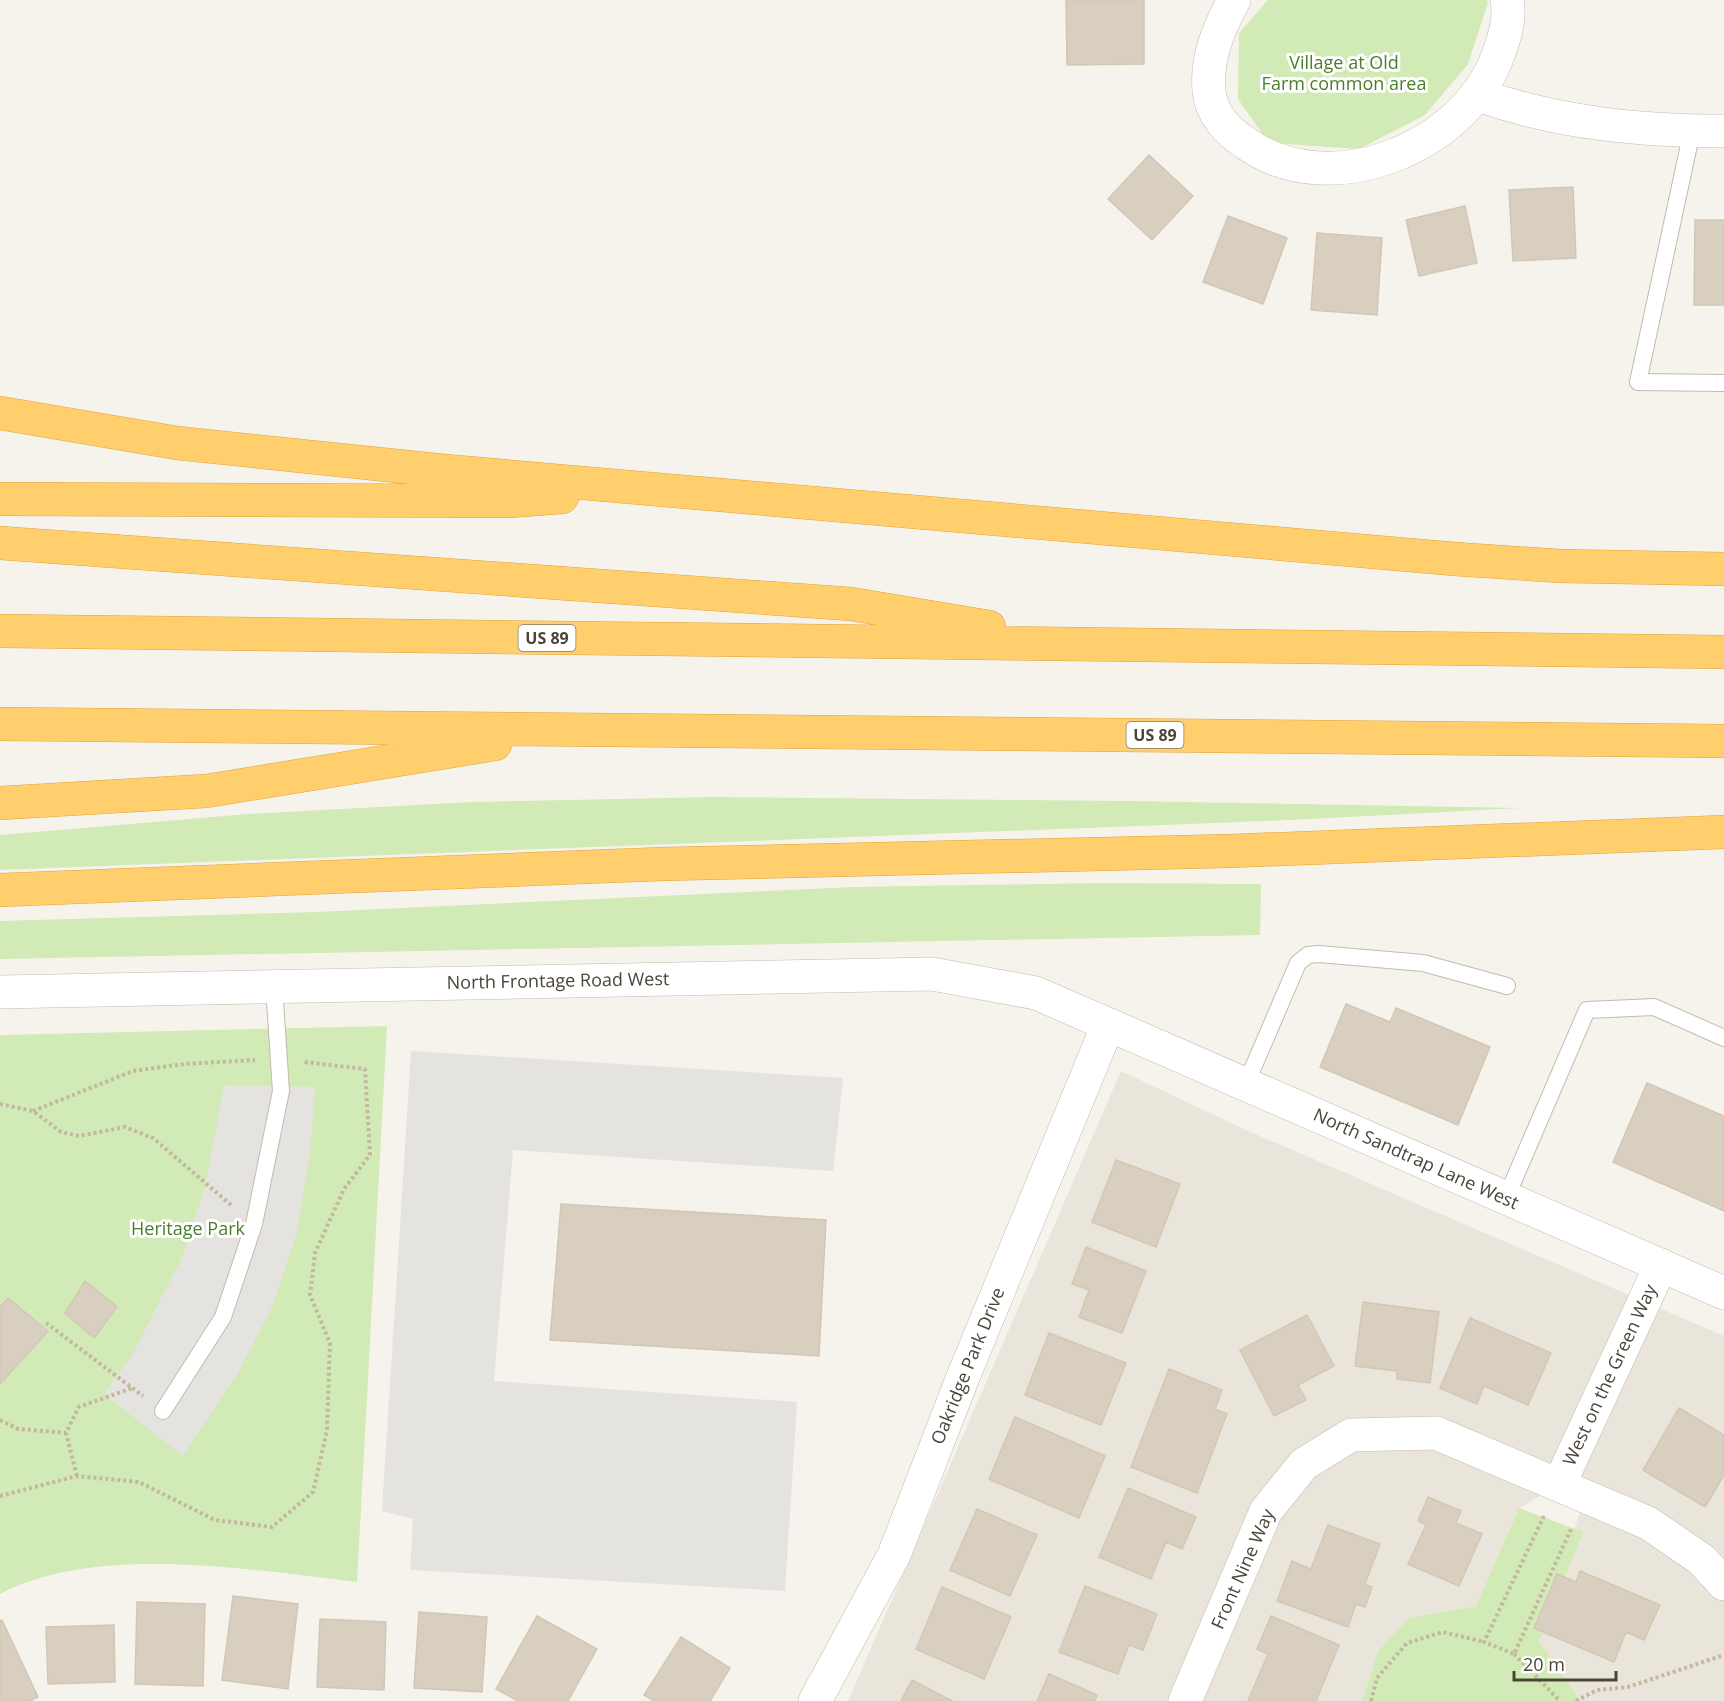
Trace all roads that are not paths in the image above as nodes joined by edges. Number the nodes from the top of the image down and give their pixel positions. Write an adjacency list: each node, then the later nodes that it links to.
1 (1234, 0): 3 (street)
2 (1507, 0): 3 (street)
3 (1478, 95): 4 (street)
4 (1708, 131): 5 (lane)
5 (1724, 383)
6 (0, 413): 7 (highway)
7 (653, 490): 8 (highway); 10 (highway)
8 (0, 498)
9 (0, 543): 12 (highway)
10 (1724, 569)
11 (0, 631): 12 (highway, US 89)
12 (1094, 644): 13 (highway, US 89)
13 (1724, 652)
14 (0, 724): 15 (highway, US 89)
15 (586, 730): 16 (highway, US 89); 17 (highway)
16 (1724, 741)
17 (0, 803)
18 (1724, 832): 19 (highway)
19 (0, 890)
20 (274, 987): 22 (street, North Frontage Road West); 23 (street, North Frontage Road West); 29 (lane)
21 (1507, 987): 25 (lane)
22 (0, 992)
23 (1108, 1025): 25 (street, North Sandtrap Lane West); 32 (street, Oakridge Park Drive)
24 (1724, 1038): 26 (lane)
25 (1246, 1084): 26 (street, North Sandtrap Lane West)
26 (1506, 1198): 27 (street, North Sandtrap Lane West)
27 (1661, 1265): 28 (street, North Sandtrap Lane West); 30 (street, West on the Green Way)
28 (1724, 1293)
29 (163, 1411)
30 (1572, 1491): 31 (street, Front Nine Way); 33 (street, Front Nine Way)
31 (1724, 1584)
32 (814, 1701)
33 (1185, 1701)

